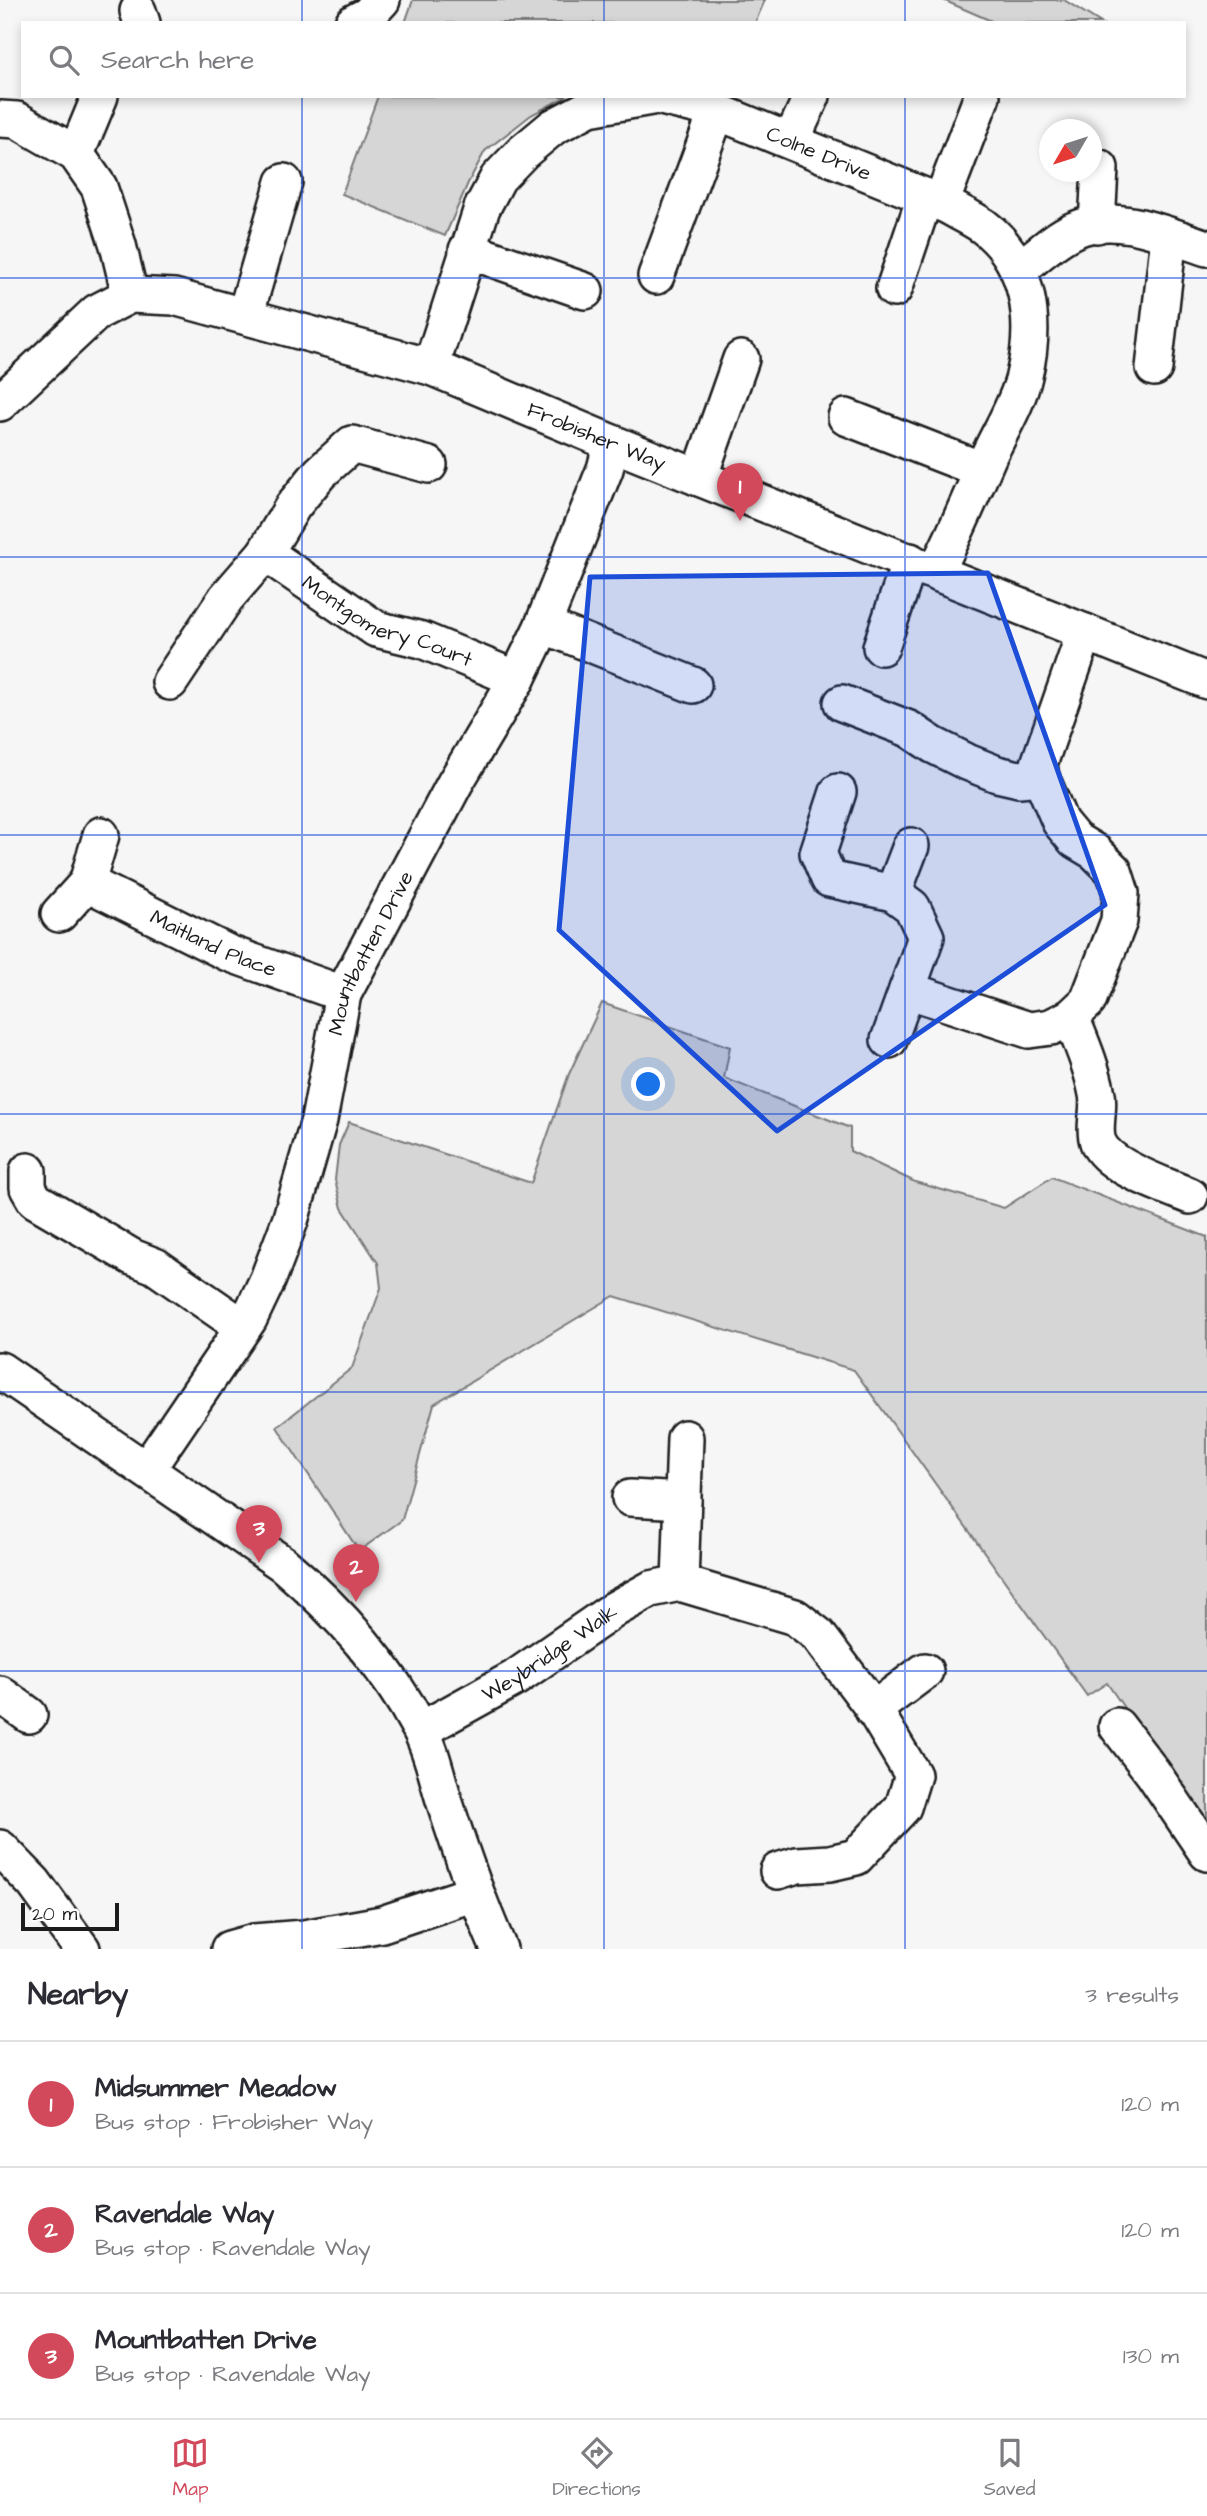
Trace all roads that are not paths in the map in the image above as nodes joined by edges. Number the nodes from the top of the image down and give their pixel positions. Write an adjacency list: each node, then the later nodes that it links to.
1 (382, 0): 2 (street)
2 (357, 21)
3 (99, 98): 11 (street)
4 (646, 98): 18 (street, Colne Drive)
5 (665, 98): 8 (street, Colne Drive)
6 (811, 98): 10 (street)
7 (981, 98): 14 (street)
8 (717, 111): 10 (street, Colne Drive); 20 (street)
9 (0, 119): 11 (street)
10 (791, 141): 14 (street, Colne Drive)
11 (76, 154): 23 (street)
12 (284, 182): 24 (street)
13 (1099, 182): 15 (street)
14 (933, 200): 19 (street, Colne Drive); 21 (street)
15 (1097, 225): 16 (street); 19 (street)
16 (1169, 236): 17 (street); 27 (street)
17 (1207, 248)
18 (467, 250): 22 (street); 26 (street, Colne Drive)
19 (1020, 269): 32 (street, Colne Drive)
20 (656, 275)
21 (894, 289)
22 (585, 291)
23 (130, 295): 24 (street, Frobisher Way); 28 (street)
24 (245, 316): 26 (street, Frobisher Way)
25 (741, 359): 33 (street)
26 (431, 367): 30 (street, Frobisher Way)
27 (1154, 368)
28 (0, 403)
29 (846, 417): 32 (street)
30 (612, 443): 33 (street, Frobisher Way); 36 (street, Mountbatten Drive)
31 (429, 465): 34 (street)
32 (982, 470): 35 (street, Colne Drive)
33 (699, 478): 35 (street, Frobisher Way)
34 (265, 553): 39 (street, Montgomery Court); 41 (street)
35 (923, 566): 37 (street, Frobisher Way); 38 (street, Colne Drive)
36 (543, 625): 39 (street, Mountbatten Drive); 42 (street)
37 (1086, 632): 40 (street, Frobisher Way); 44 (street)
38 (881, 647)
39 (517, 679): 52 (street, Mountbatten Drive)
40 (1207, 681)
41 (170, 682)
42 (693, 685)
43 (842, 703): 44 (street)
44 (1041, 776): 53 (street)
45 (838, 792): 49 (street)
46 (101, 835): 48 (street)
47 (911, 846): 49 (street)
48 (88, 883): 50 (street); 52 (street, Maitland Place)
49 (893, 893): 51 (street)
50 (59, 914)
51 (907, 990): 53 (street); 54 (street)
52 (344, 994): 57 (street, Mountbatten Drive)
53 (1071, 1017): 56 (street)
54 (890, 1040)
55 (28, 1171): 57 (street)
56 (1190, 1196)
57 (243, 1327): 60 (street, Mountbatten Drive)
58 (0, 1370): 60 (street)
59 (685, 1438): 62 (street)
60 (147, 1469): 69 (street)
61 (630, 1498): 62 (street)
62 (683, 1501): 63 (street)
63 (680, 1583): 66 (street); 69 (street, Weybridge Walk)
64 (925, 1671): 66 (street)
65 (0, 1694): 67 (street)
66 (873, 1710): 72 (street)
67 (29, 1715)
68 (1117, 1726): 71 (street)
69 (421, 1730): 73 (street)
70 (0, 1848): 74 (street)
71 (1207, 1853)
72 (778, 1871)
73 (475, 1894): 75 (street); 76 (street)
74 (82, 1949)
75 (229, 1949)
76 (499, 1949)

